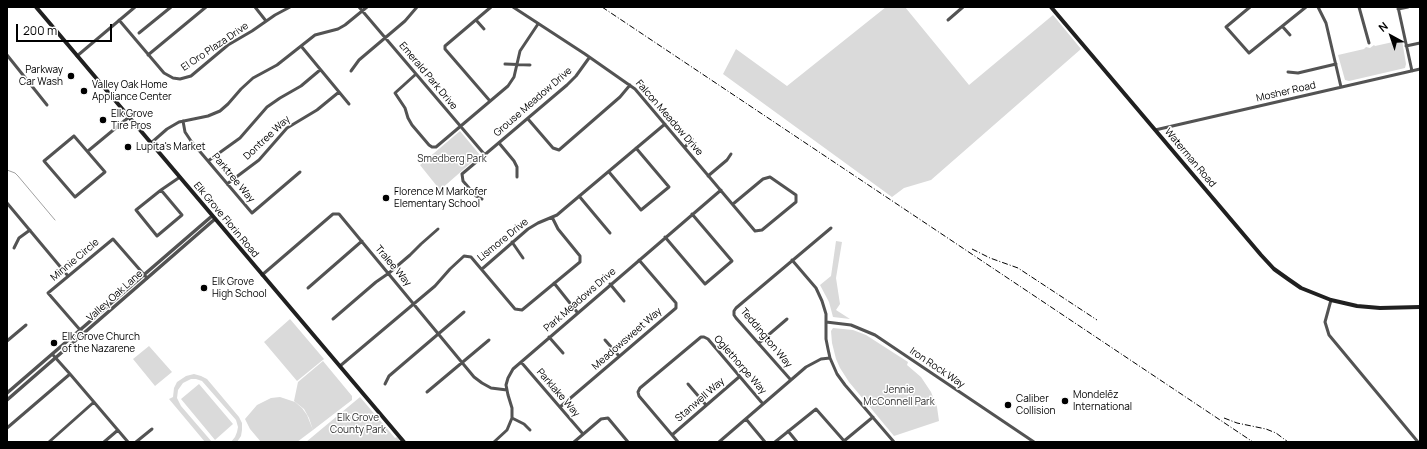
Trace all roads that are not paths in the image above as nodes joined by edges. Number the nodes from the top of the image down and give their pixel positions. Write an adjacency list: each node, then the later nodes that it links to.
1 (36, 7): 39 (main road, Elk Grove Florin Road)
2 (135, 7): 23 (street)
3 (171, 7): 30 (street)
4 (206, 7): 38 (street)
5 (255, 7): 26 (street)
6 (282, 7): 21 (street)
7 (290, 7): 21 (street, El Oro Plaza Drive)
8 (359, 7): 22 (street, Emerald Park Drive)
9 (367, 7): 22 (street)
10 (417, 7): 32 (street)
11 (490, 7): 24 (street)
12 (513, 7): 27 (street, Falcon Meadow Drive)
13 (963, 7): 25 (street)
14 (1051, 7): 62 (main road, Waterman Road)
15 (1250, 7): 28 (street)
16 (1306, 7): 28 (street)
17 (1318, 7): 43 (street)
18 (1359, 7): 33 (street)
19 (1408, 7): 20 (street)
20 (1398, 8): 36 (street)
21 (285, 11): 26 (street, El Oro Plaza Drive)
22 (362, 11): 32 (street, Emerald Park Drive); 35 (street)
23 (119, 20): 38 (street, El Oro Plaza Drive); 39 (street)
24 (476, 20): 29 (street); 54 (street)
25 (948, 20)
26 (266, 21): 38 (street, El Oro Plaza Drive)
27 (538, 24): 40 (street, Falcon Meadow Drive); 42 (street)
28 (1282, 26): 31 (street)
29 (484, 30)
30 (139, 33)
31 (1290, 35)
32 (385, 38): 47 (street); 50 (street, Emerald Park Drive)
33 (1369, 43)
34 (1420, 43): 36 (street)
35 (301, 46): 46 (street); 59 (street)
36 (1406, 46): 48 (street)
37 (7, 55): 56 (street)
38 (148, 55)
39 (77, 56): 57 (main road, Elk Grove Florin Road)
40 (589, 58): 51 (street, Falcon Meadow Drive); 58 (street, Grouse Meadow Drive)
41 (505, 64): 42 (street)
42 (517, 64): 44 (street); 54 (street)
43 (1336, 64): 49 (street); 52 (street)
44 (530, 65)
45 (1420, 69): 48 (street, Mosher Road)
46 (320, 70): 53 (street); 71 (street)
47 (351, 71)
48 (1412, 71): 52 (street, Mosher Road)
49 (1288, 72)
50 (416, 74): 61 (street, Emerald Park Drive); 61 (street)
51 (630, 85): 58 (street); 60 (street, Falcon Meadow Drive)
52 (1341, 87): 62 (street, Mosher Road)
53 (339, 92): 55 (street); 77 (street, Dontree Way)
54 (490, 101): 61 (street)
55 (349, 104)
56 (47, 105)
57 (129, 117): 64 (main road, Elk Grove Florin Road); 68 (street)
58 (528, 119): 65 (street, Grouse Meadow Drive)
59 (183, 121): 64 (street); 71 (street, Parktree Way)
60 (665, 124): 66 (street, Falcon Meadow Drive); 67 (street, Lismore Drive)
61 (460, 126): 70 (street, Emerald Park Drive)
62 (1155, 130): 106 (main road, Waterman Road)
63 (692, 139): 66 (street)
64 (151, 143): 75 (main road, Elk Grove Florin Road)
65 (499, 143): 70 (street, Grouse Meadow Drive); 76 (street)
66 (685, 147): 74 (street, Falcon Meadow Drive)
67 (636, 148): 73 (street, Lismore Drive); 73 (street)
68 (88, 151): 68 (street)
69 (731, 154): 74 (street)
70 (485, 155): 81 (street, Grouse Meadow Drive)
71 (208, 161): 77 (street, Parktree Way)
72 (300, 172): 77 (street, Parktree Way)
73 (609, 172): 80 (street, Lismore Drive)
74 (708, 176): 79 (street, Falcon Meadow Drive)
75 (180, 177): 78 (street); 85 (main road, Elk Grove Florin Road)
76 (518, 177)
77 (227, 184)
78 (161, 190): 78 (street)
79 (720, 190): 83 (street, Falcon Meadow Drive); 84 (street, Park Meadows Drive)
80 (580, 196): 86 (street, Lismore Drive); 90 (street)
81 (482, 199)
82 (7, 203): 89 (street)
83 (733, 204): 83 (street, Falcon Meadow Drive)
84 (692, 214): 91 (street, Park Meadows Drive); 91 (street)
85 (213, 217): 100 (main road, Elk Grove Florin Road); 102 (street, Valley Oak Lane)
86 (552, 217): 93 (street, Lismore Drive); 103 (street)
87 (831, 228): 97 (street)
88 (438, 229): 99 (street)
89 (30, 230): 94 (street); 101 (street)
90 (610, 233)
91 (665, 237): 96 (street, Park Meadows Drive)
92 (362, 241): 99 (street, Tralee Way); 100 (street, Tralee Way); 105 (street)
93 (512, 242): 95 (street); 98 (street, Lismore Drive)
94 (14, 248)
95 (523, 258)
96 (639, 260): 104 (street, Park Meadows Drive); 126 (street, Meadowsweet Way)
97 (792, 260): 114 (street); 123 (street, Teddington Way)
98 (482, 269): 103 (street); 108 (street, Lismore Drive)
99 (389, 273): 108 (street, Tralee Way); 112 (street)
100 (262, 275): 131 (main road, Elk Grove Florin Road)
101 (68, 276): 102 (street, Minnie Circle); 116 (street, Minnie Circle)
102 (146, 276): 116 (street, Valley Oak Lane); 117 (street, Valley Oak Lane)
103 (554, 283): 111 (street)
104 (610, 284): 107 (street); 111 (street, Park Meadows Drive)
105 (308, 288)
106 (1331, 300): 109 (main road, Waterman Road); 171 (street)
107 (624, 301)
108 (413, 304): 118 (street, Tralee Way); 131 (street, Lismore Drive)
109 (1420, 307)
110 (464, 312): 118 (street)
111 (578, 312): 119 (street, Park Meadows Drive)
112 (333, 319)
113 (787, 319): 123 (street)
114 (826, 322): 127 (street); 170 (street, Iron Rock Way)
115 (26, 325): 122 (street)
116 (80, 330): 117 (street, Minnie Circle); 125 (street, Valley Oak Lane)
117 (83, 334): 128 (street, Valley Oak Lane)
118 (438, 334): 129 (street, Tralee Way); 135 (street)
119 (549, 337): 124 (street); 130 (street, Park Meadows Drive)
120 (489, 340): 129 (street)
121 (605, 340): 126 (street)
122 (7, 341)
123 (759, 343): 134 (street, Teddington Way)
124 (563, 353)
125 (53, 355): 128 (street); 139 (street, Valley Oak Lane)
126 (618, 356): 144 (street, Meadowsweet Way)
127 (830, 358): 134 (street); 145 (street)
128 (56, 359): 132 (street); 140 (street, Valley Oak Lane)
129 (462, 362): 137 (street, Tralee Way); 138 (street)
130 (521, 362): 137 (street, Park Meadows Drive); 144 (street, Parklake Way)
131 (340, 366): 160 (main road, Elk Grove Florin Road)
132 (70, 374): 141 (street); 148 (street)
133 (739, 376): 142 (street, Oglethorpe Way); 143 (street, Stanwell Way); 154 (street, Oglethorpe Way)
134 (790, 380): 142 (street)
135 (385, 384)
136 (688, 384): 143 (street)
137 (507, 390): 146 (street, Park Meadows Drive)
138 (427, 392)
139 (7, 393)
140 (7, 400)
141 (94, 402): 150 (street); 156 (street)
142 (763, 404): 147 (street)
143 (706, 405): 154 (street, Stanwell Way)
144 (560, 407): 153 (street, Parklake Way)
145 (873, 417): 155 (street); 169 (street)
146 (512, 418): 151 (street); 161 (street)
147 (746, 419): 165 (street); 166 (street)
148 (7, 428)
149 (152, 429): 159 (street)
150 (118, 430): 157 (street); 158 (street)
151 (530, 430)
152 (788, 431): 155 (street); 167 (street); 168 (street)
153 (583, 434): 162 (street); 163 (street)
154 (672, 435): 164 (street)
155 (845, 441)
156 (49, 442)
157 (104, 442)
158 (128, 442)
159 (136, 442)
160 (404, 442)
161 (494, 442)
162 (574, 442)
163 (628, 442)
164 (678, 442)
165 (719, 442)
166 (765, 442)
167 (775, 442)
168 (797, 442)
169 (894, 442)
170 (1034, 442)
171 (1418, 442)

